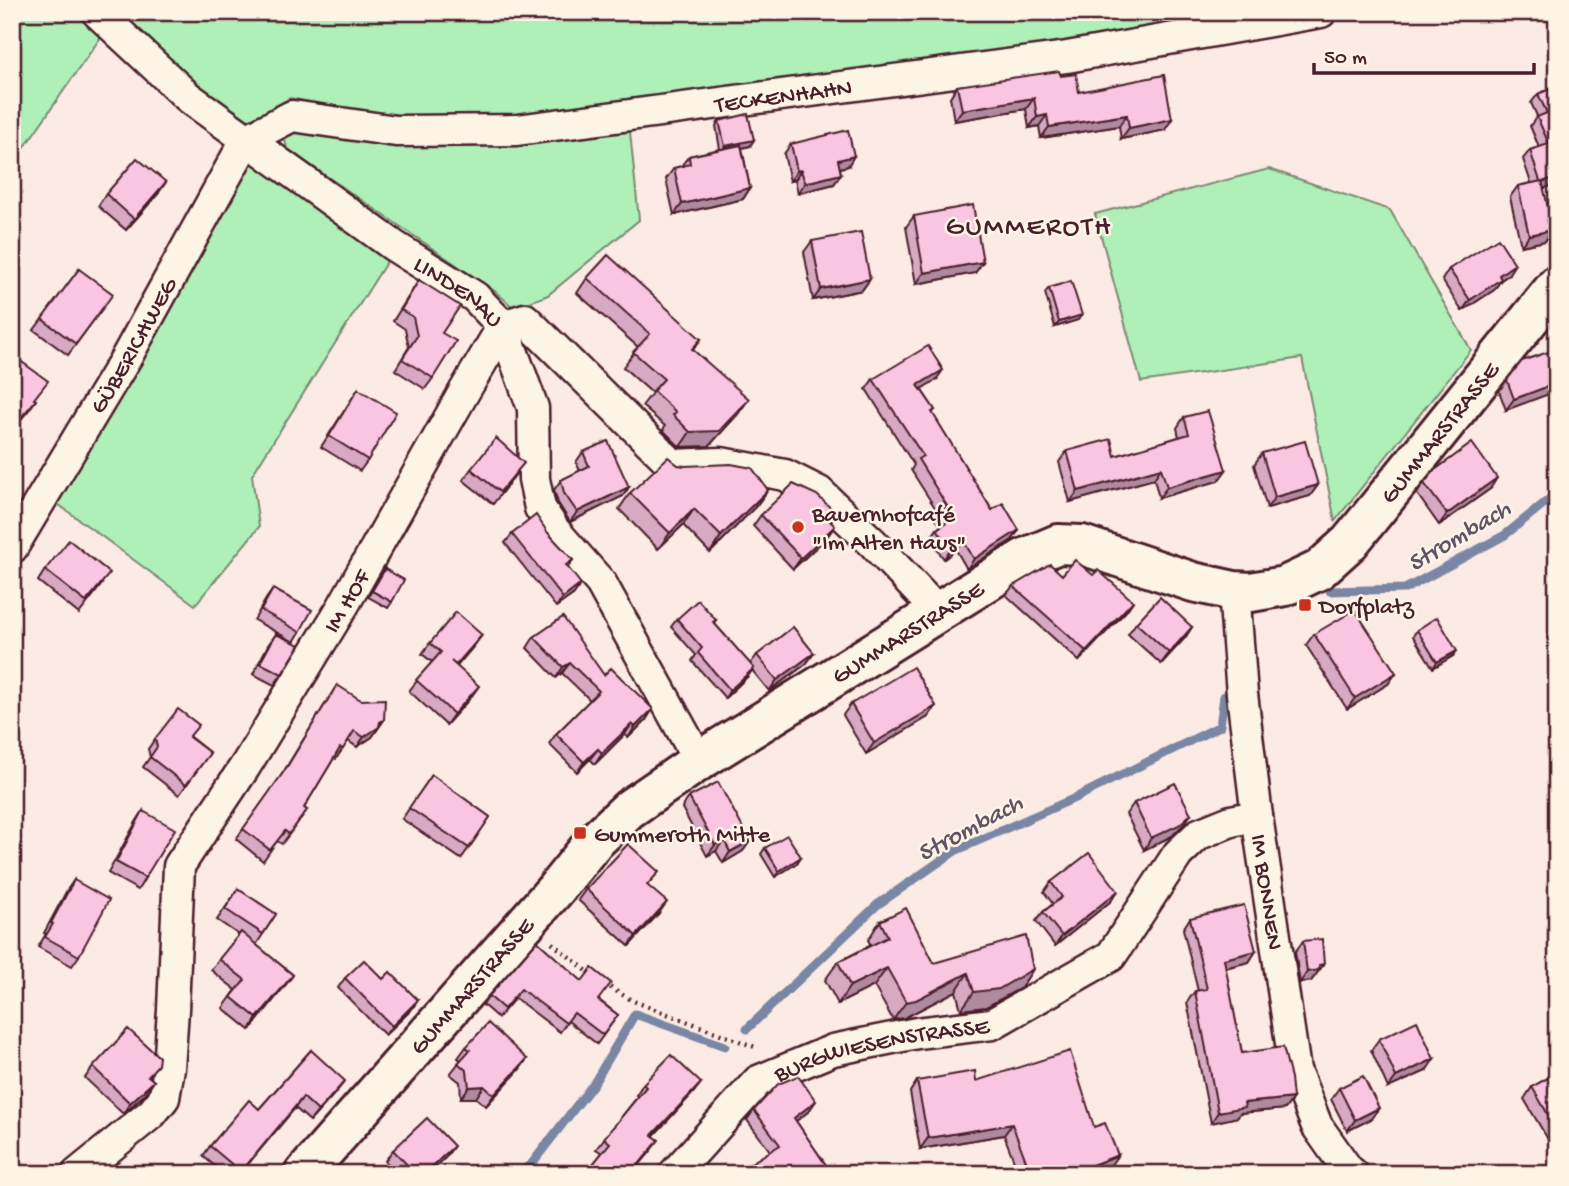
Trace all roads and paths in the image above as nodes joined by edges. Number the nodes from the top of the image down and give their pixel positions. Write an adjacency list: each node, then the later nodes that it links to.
1 (97, 12): 3 (street, LINDENAU)
2 (1321, 12): 3 (street, TECKENHAHN)
3 (246, 140): 5 (street, LINDENAU); 6 (street, GÜBERICHWEG)
4 (1557, 285): 7 (street, GUMMARSTRASSE)
5 (503, 326): 8 (street); 9 (street, LINDENAU); 13 (street, IM HOF)
6 (12, 548)
7 (1234, 592): 8 (street, GUMMARSTRASSE); 10 (street, IM BONNEN)
8 (937, 611): 9 (street, GUMMARSTRASSE)
9 (699, 761): 11 (street, GUMMARSTRASSE)
10 (1257, 816): 15 (street, BURGWIESENSTRASSE); 16 (street, IM BONNEN)
11 (526, 922): 12 (path); 14 (street, GUMMARSTRASSE)
12 (755, 1047)
13 (77, 1174)
14 (304, 1174)
15 (674, 1174)
16 (1353, 1174)

